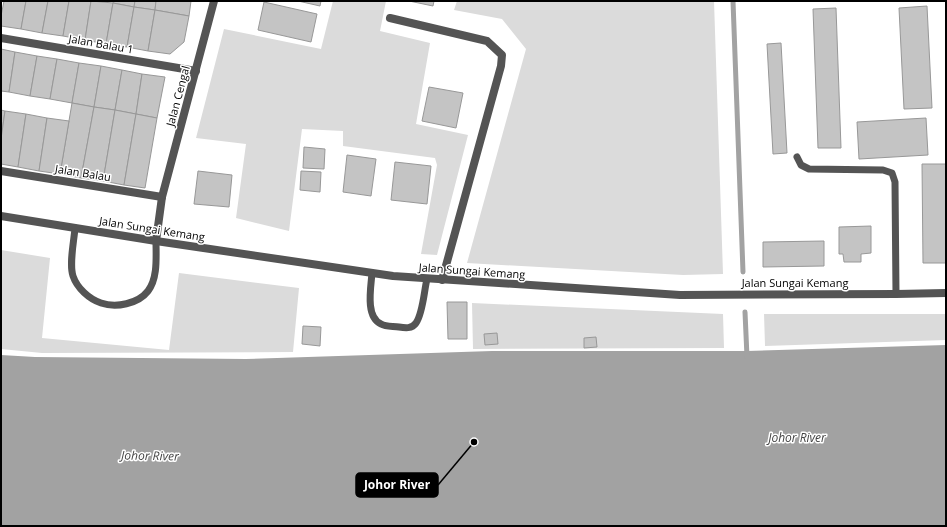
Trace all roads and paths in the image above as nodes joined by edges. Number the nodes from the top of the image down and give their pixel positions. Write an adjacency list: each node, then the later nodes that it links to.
1 (214, 1): 4 (street, Jalan Cengal)
2 (390, 18): 13 (street)
3 (1, 38): 4 (street, Jalan Balau 1)
4 (196, 71): 7 (street, Jalan Cengal)
5 (797, 157): 15 (lane)
6 (1, 171): 7 (street, Jalan Balau)
7 (162, 197): 10 (street, Jalan Cengal)
8 (1, 216): 9 (street, Jalan Sungai Kemang)
9 (75, 228): 10 (street, Jalan Sungai Kemang); 10 (lane)
10 (156, 241): 11 (street, Jalan Sungai Kemang)
11 (372, 273): 12 (street, Jalan Sungai Kemang); 12 (lane)
12 (427, 279): 13 (street, Jalan Sungai Kemang)
13 (442, 280): 15 (street, Jalan Sungai Kemang)
14 (946, 293): 15 (street, Jalan Sungai Kemang)
15 (896, 294)

